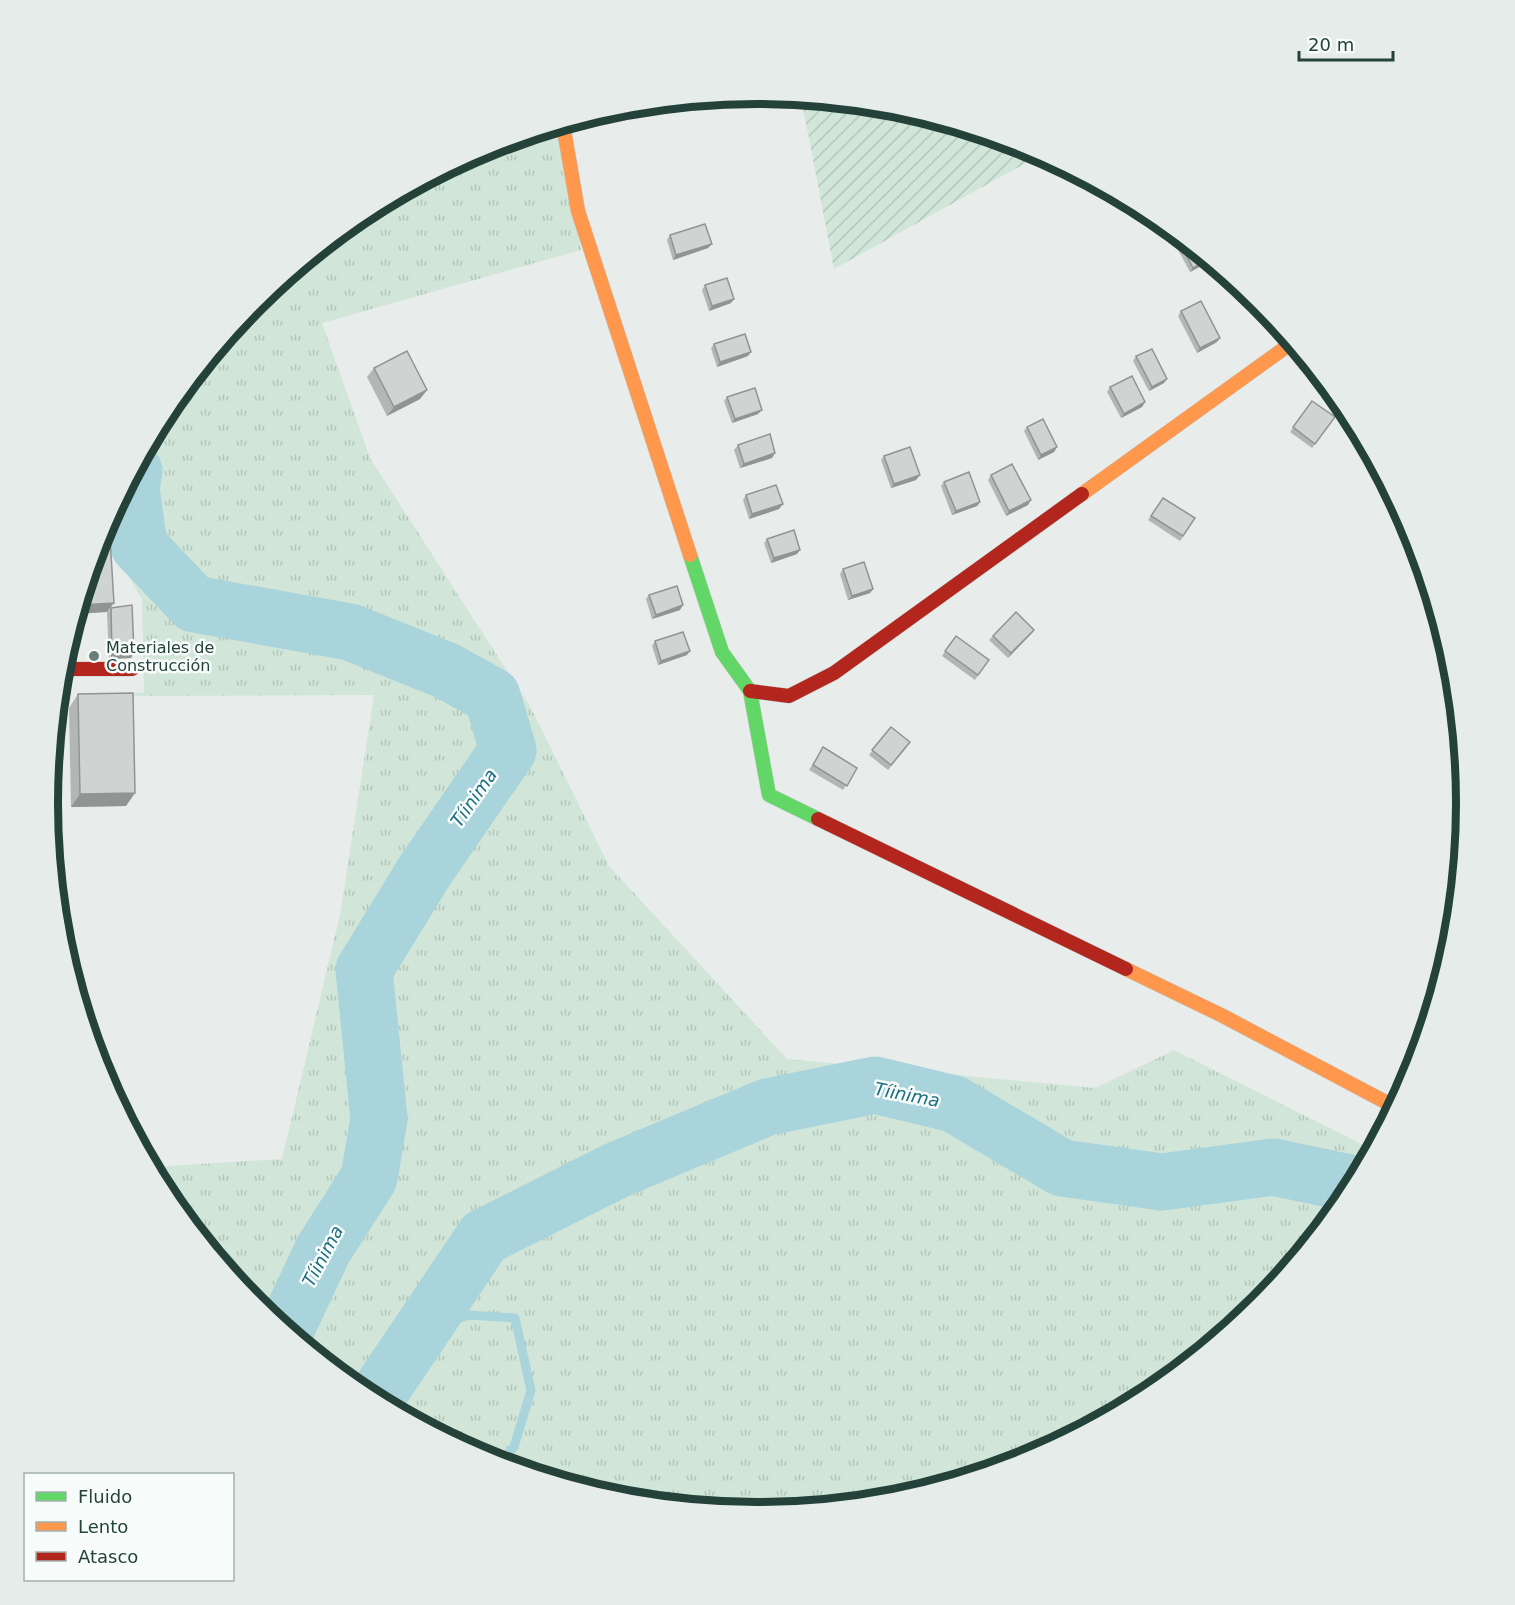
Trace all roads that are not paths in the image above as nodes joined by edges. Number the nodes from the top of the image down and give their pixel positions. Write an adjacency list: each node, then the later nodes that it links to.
1 (564, 131): 5 (street)
2 (1287, 347): 5 (street)
3 (71, 669): 4 (street)
4 (132, 669)
5 (750, 691): 6 (street)
6 (1388, 1103)

